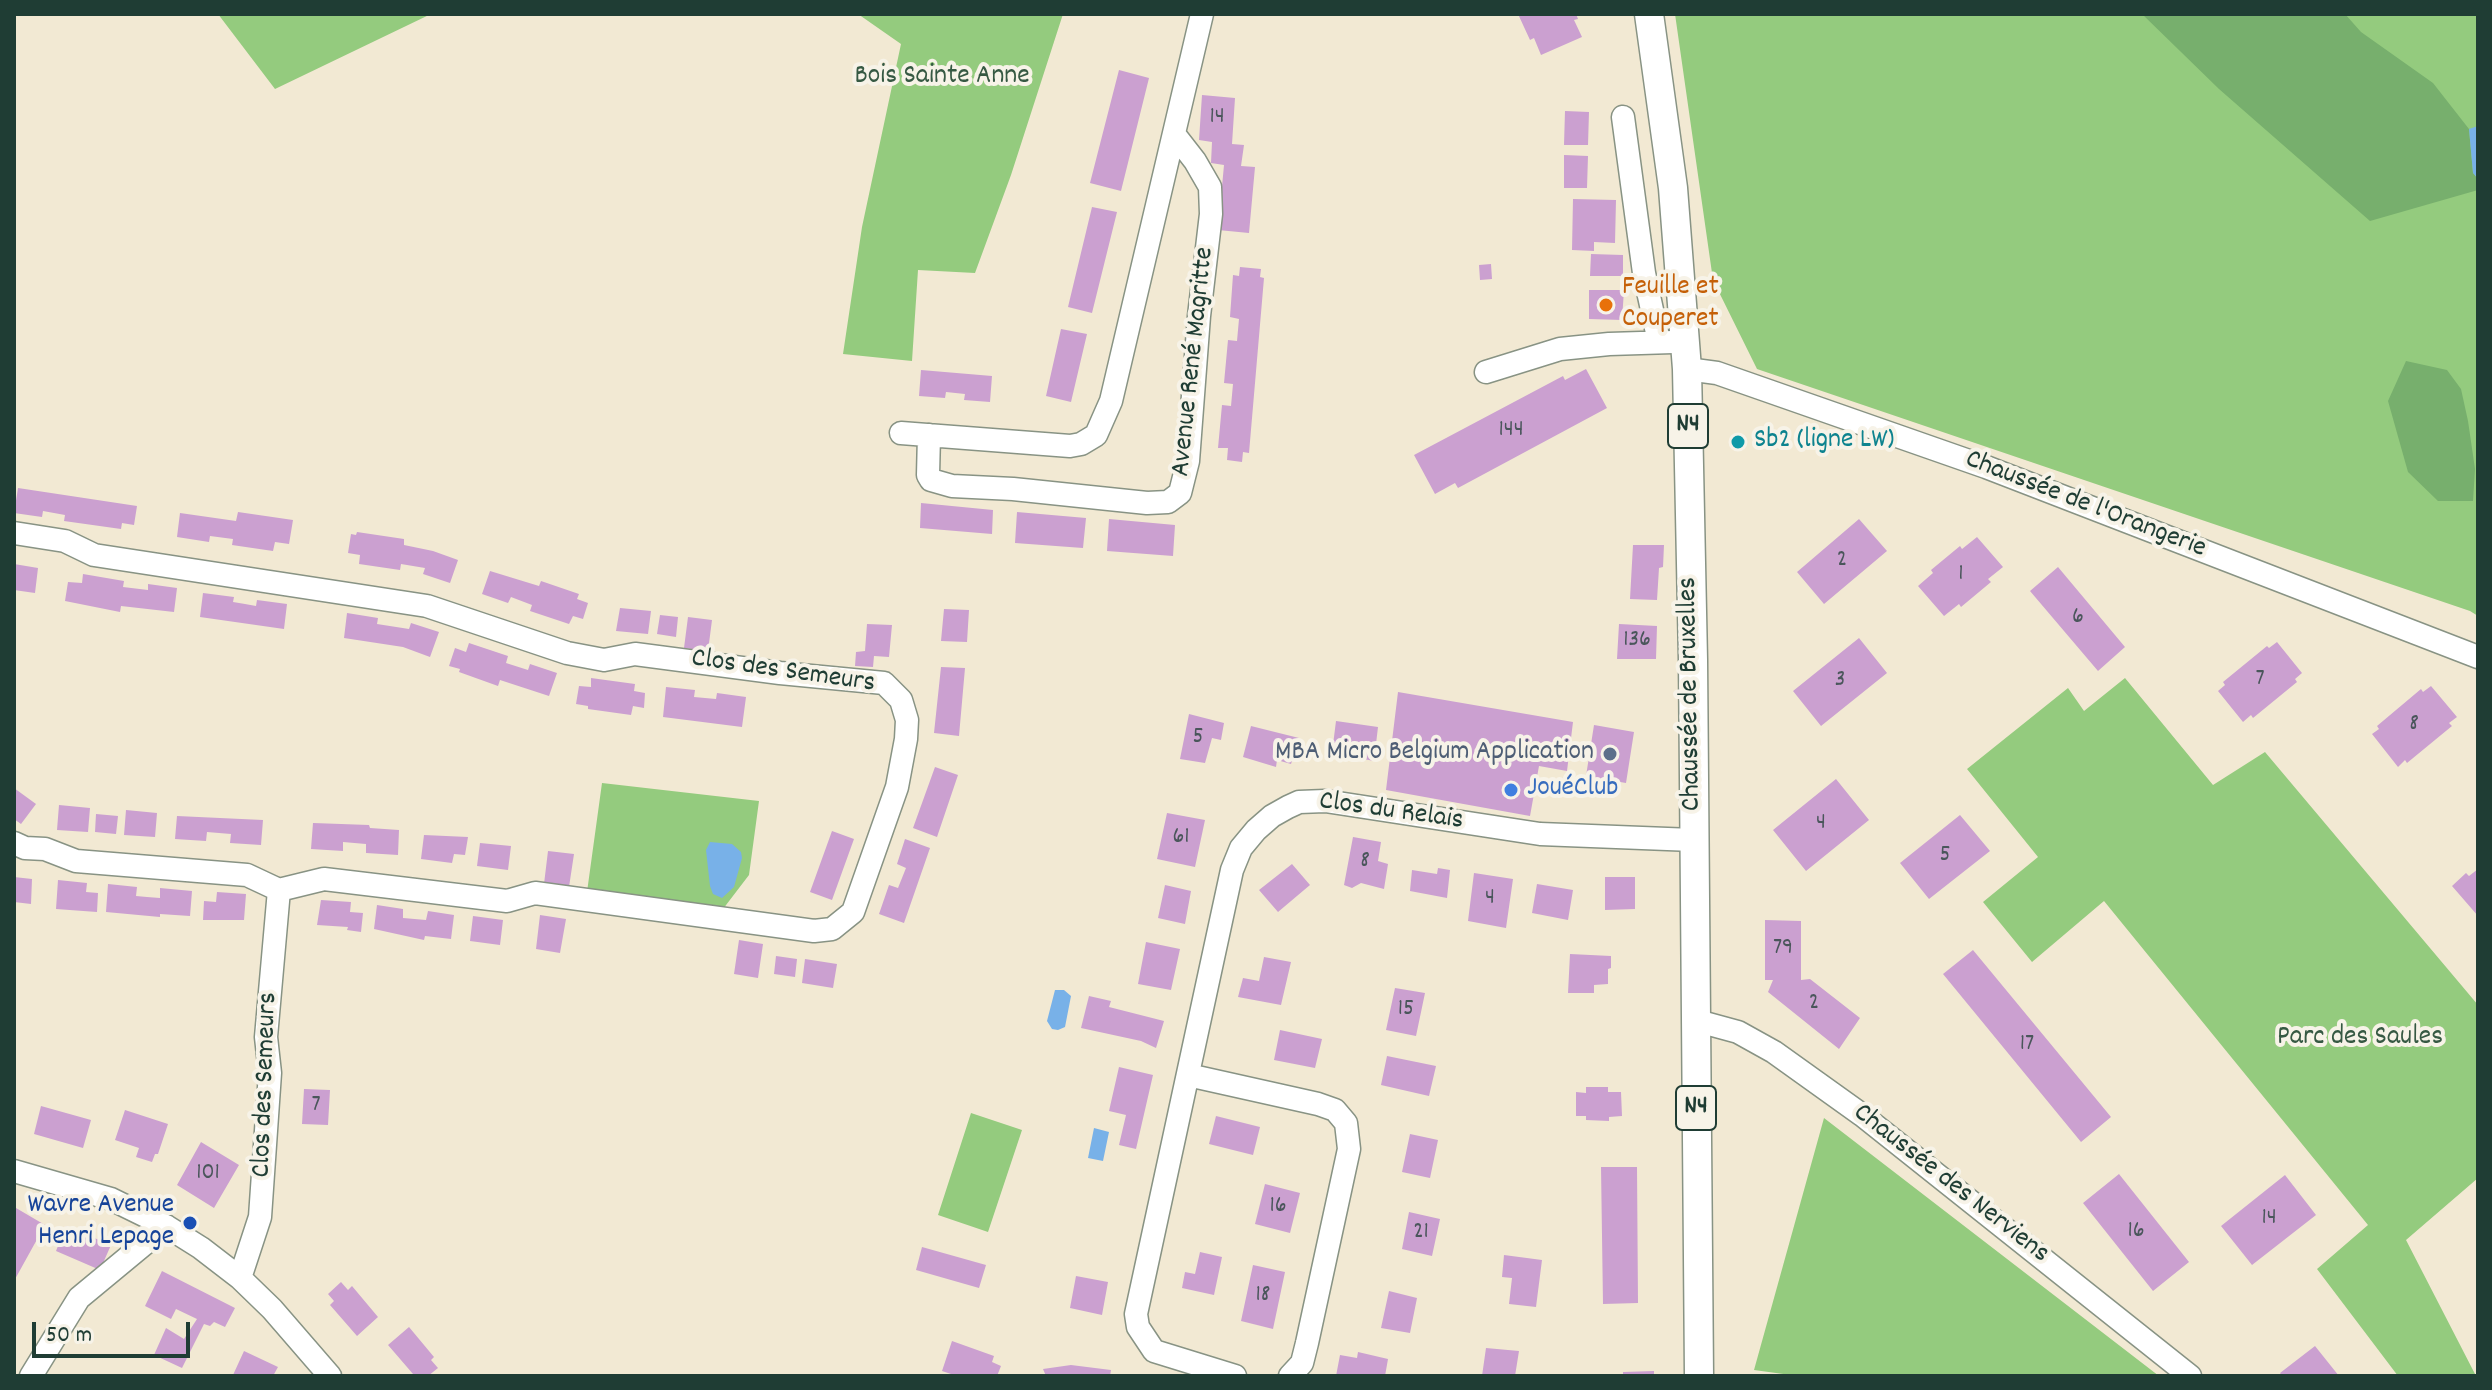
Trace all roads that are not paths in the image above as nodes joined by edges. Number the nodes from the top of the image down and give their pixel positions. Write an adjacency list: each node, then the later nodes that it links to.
1 (1202, 14): 4 (street, Avenue René Magritte)
2 (1649, 14): 5 (main road, Chaussée de Bruxelles / N4)
3 (1623, 117): 5 (street)
4 (1174, 134): 8 (street, Avenue René Magritte); 8 (street, Avenue René Magritte)
5 (1677, 351): 6 (street, Chaussée de l'Orangerie); 10 (street, Chaussée de l'Orangerie); 11 (main road, Chaussée de Bruxelles / N4)
6 (1486, 372)
7 (901, 433): 8 (street, Avenue René Magritte)
8 (929, 435)
9 (14, 533): 13 (street, Clos des Semeurs)
10 (2478, 657)
11 (1693, 840): 14 (main road, Chaussée de Bruxelles / N4); 15 (street, Clos du Relais)
12 (14, 843): 13 (street)
13 (279, 890): 18 (street, Clos des Semeurs)
14 (1694, 1020): 23 (main road, Chaussée de Bruxelles / N4); 24 (street, Chaussée des Nerviens)
15 (1188, 1075): 21 (street, Clos du Relais); 22 (street)
16 (14, 1171): 17 (street)
17 (166, 1226): 18 (street); 19 (street)
18 (240, 1278): 20 (street)
19 (31, 1376)
20 (330, 1376)
21 (1235, 1376)
22 (1290, 1376)
23 (1699, 1376)
24 (2190, 1376)

